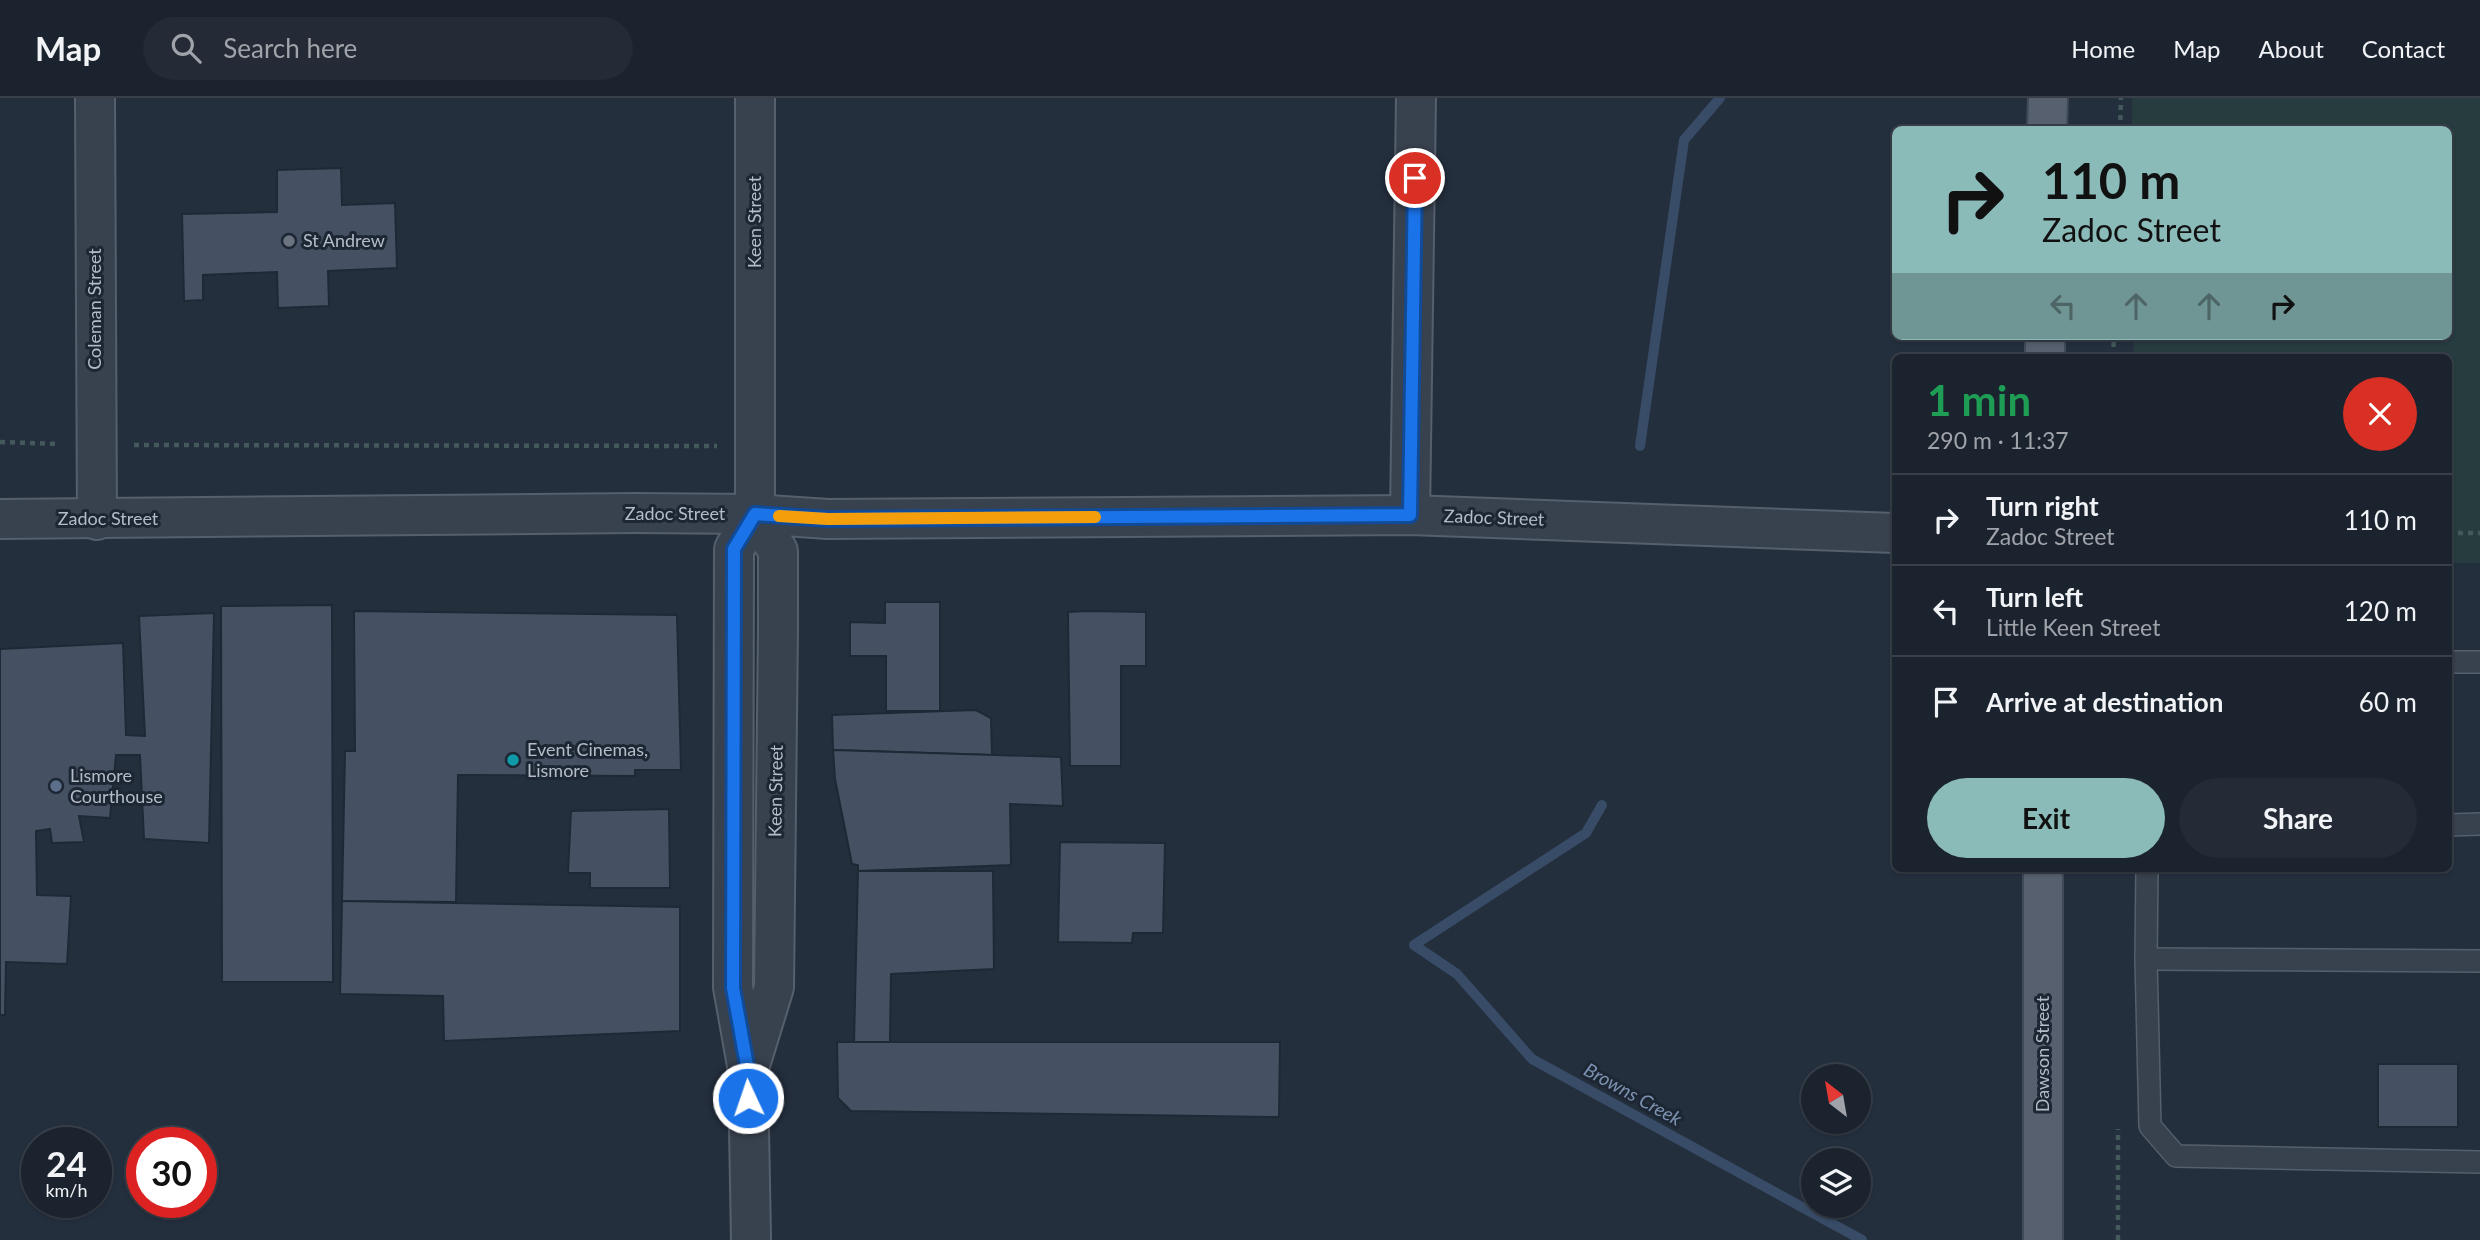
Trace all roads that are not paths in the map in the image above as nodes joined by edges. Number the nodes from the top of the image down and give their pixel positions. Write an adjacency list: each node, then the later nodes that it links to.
1 (95, 98): 9 (street, Coleman Street)
2 (755, 98): 6 (street, Keen Street)
3 (1416, 98): 7 (street)
4 (2048, 98): 5 (main road)
5 (2048, 126)
6 (755, 514): 7 (street, Zadoc Street); 9 (street, Zadoc Street); 20 (street)
7 (1410, 515): 10 (street, Zadoc Street)
8 (0, 519): 9 (street, Zadoc Street)
9 (97, 520)
10 (1892, 533)
11 (2452, 662): 12 (lane)
12 (2480, 662)
13 (2480, 824): 14 (lane)
14 (2452, 825)
15 (2043, 872): 21 (main road, Dawson Street)
16 (2147, 872): 17 (lane)
17 (2146, 959): 18 (lane); 19 (lane)
18 (2480, 961)
19 (2480, 1162)
20 (751, 1240)
21 (2043, 1240)

